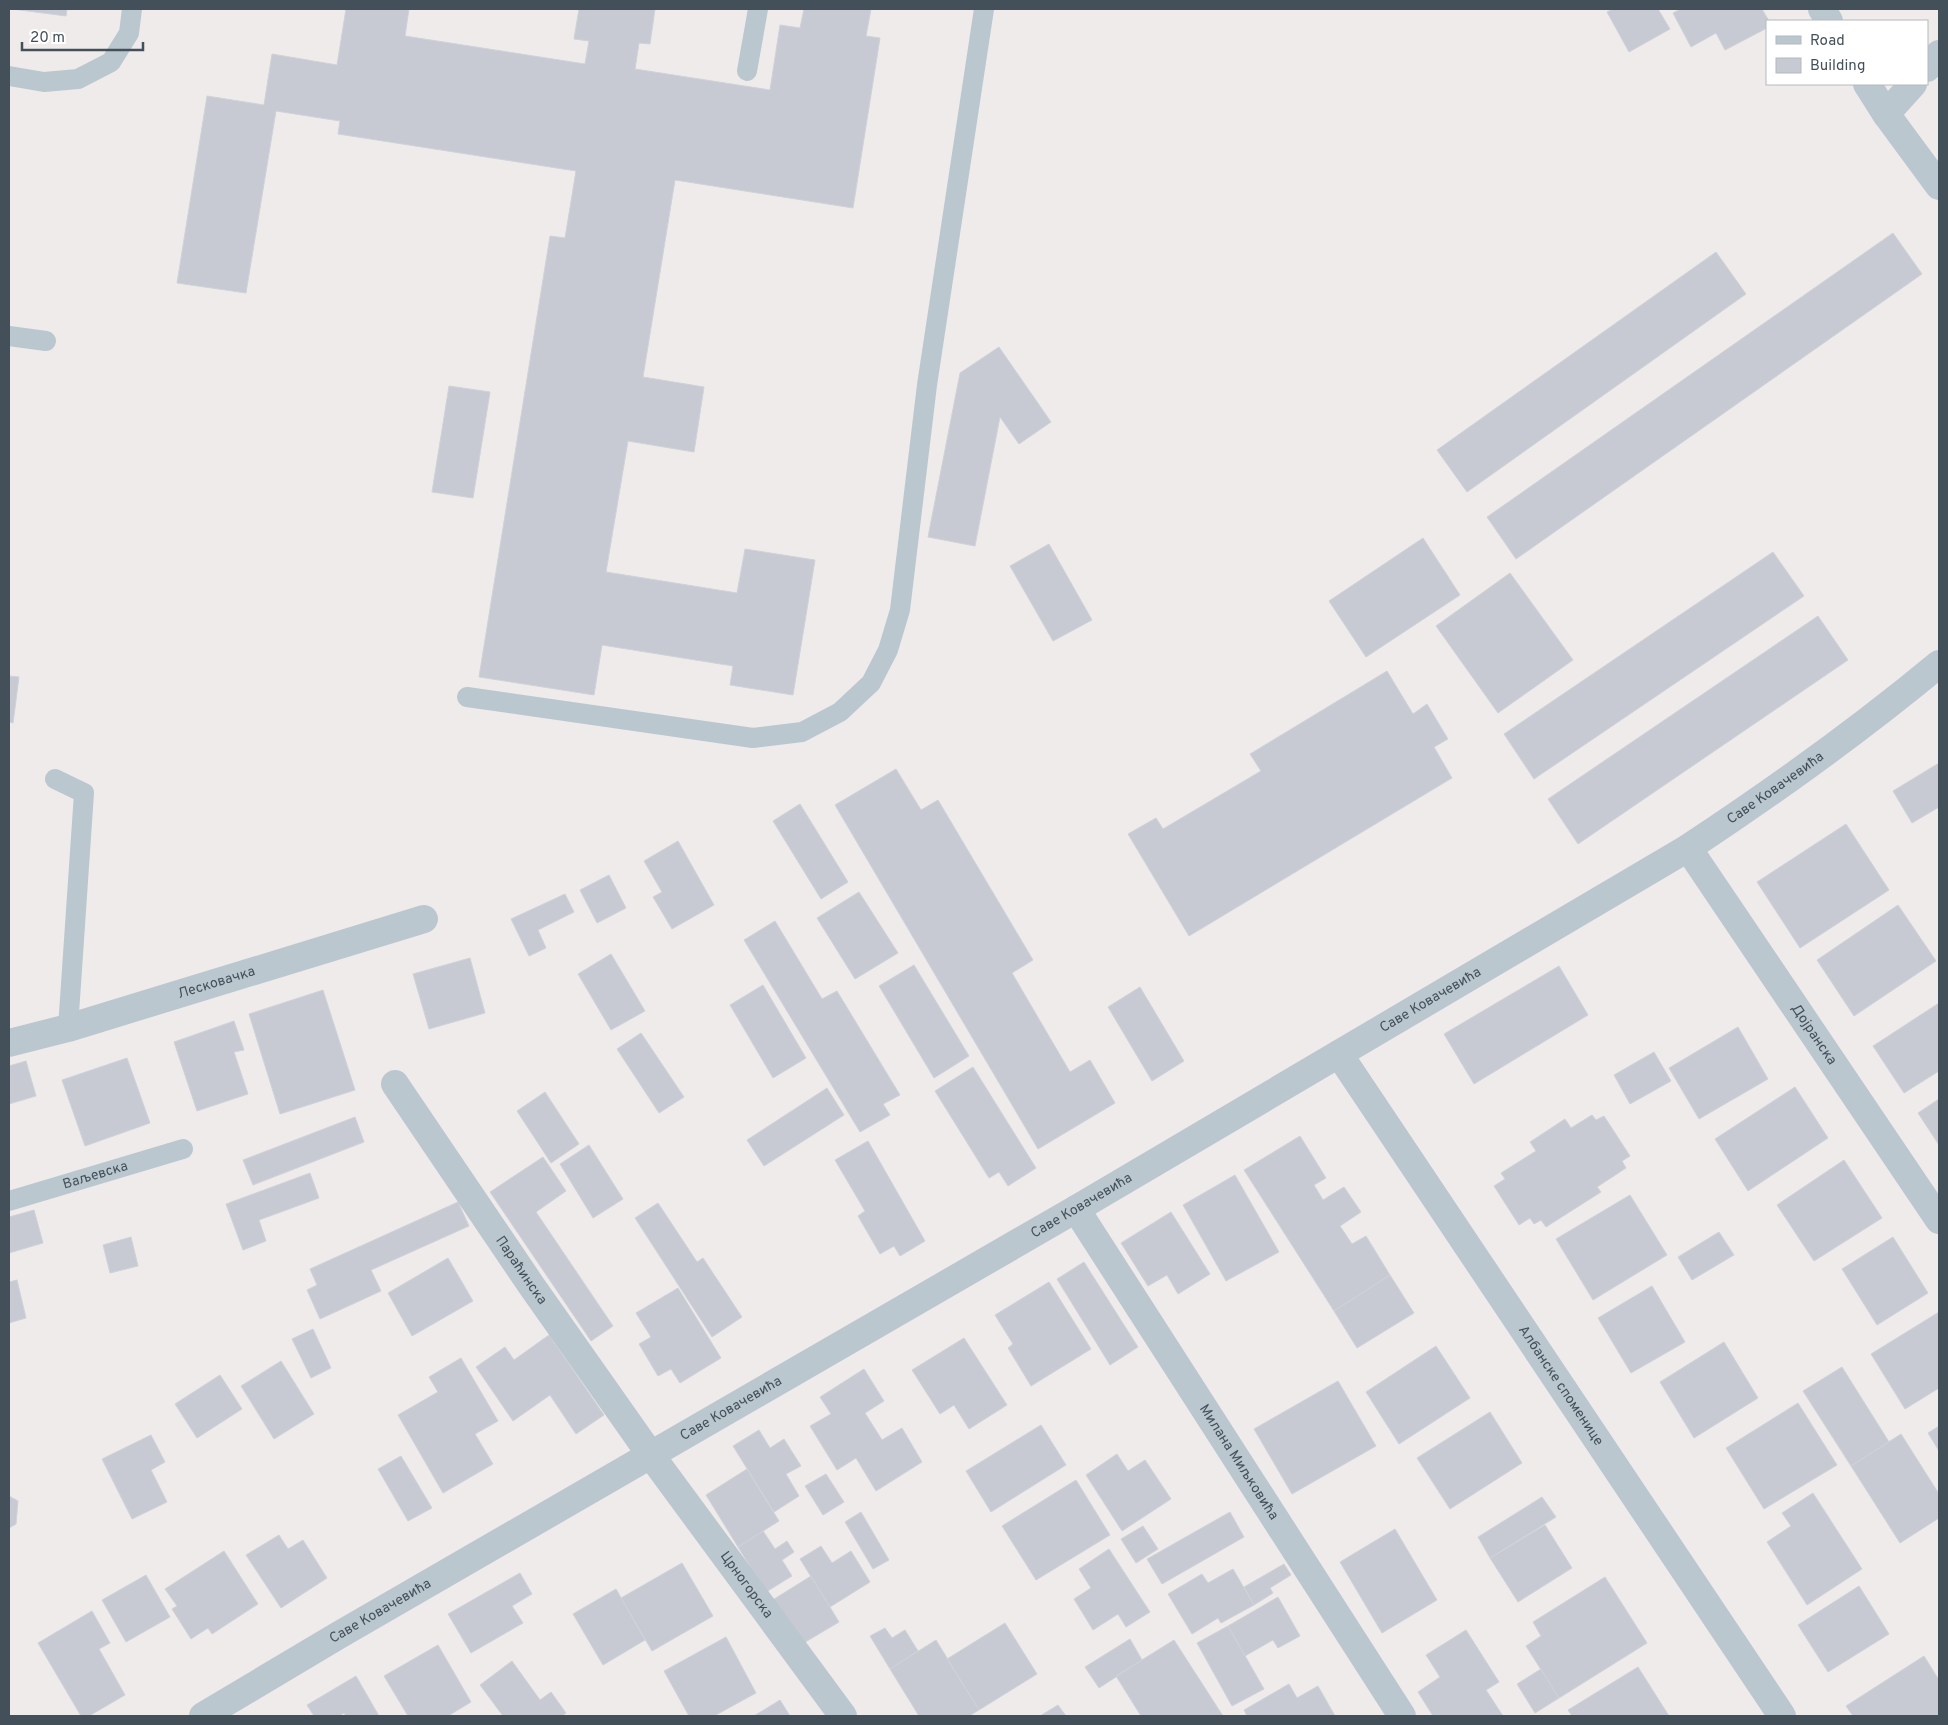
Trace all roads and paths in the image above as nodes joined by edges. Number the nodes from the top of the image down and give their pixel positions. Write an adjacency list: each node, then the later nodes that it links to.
1 (132, 9): 9 (lane)
2 (758, 9): 8 (lane)
3 (984, 9): 17 (lane)
4 (1822, 9): 5 (street)
5 (1828, 20)
6 (1939, 54): 7 (street)
7 (1928, 67)
8 (747, 70)
9 (9, 76)
10 (1868, 85): 12 (street)
11 (1912, 85): 12 (street)
12 (1886, 114): 13 (street)
13 (1939, 186)
14 (9, 336): 15 (lane)
15 (46, 340)
16 (1939, 664): 19 (street, Саве Ковачевића)
17 (467, 697)
18 (55, 779): 21 (lane)
19 (1688, 848): 23 (street, Саве Ковачевића); 28 (street, Дојранска)
20 (424, 919): 21 (street, Лесковачка)
21 (68, 1028): 22 (street, Лесковачка)
22 (9, 1043)
23 (1339, 1054): 27 (street, Саве Ковачевића); 33 (street, Албанске споменице)
24 (395, 1084): 29 (street, Параћинска)
25 (182, 1149): 26 (lane, Ваљевска)
26 (9, 1201)
27 (1076, 1208): 29 (street, Саве Ковачевића); 32 (street, Милана Миљковића)
28 (1939, 1220)
29 (650, 1454): 30 (street, Саве Ковачевића); 31 (street, Црногорска)
30 (203, 1716)
31 (843, 1716)
32 (1402, 1716)
33 (1782, 1716)

